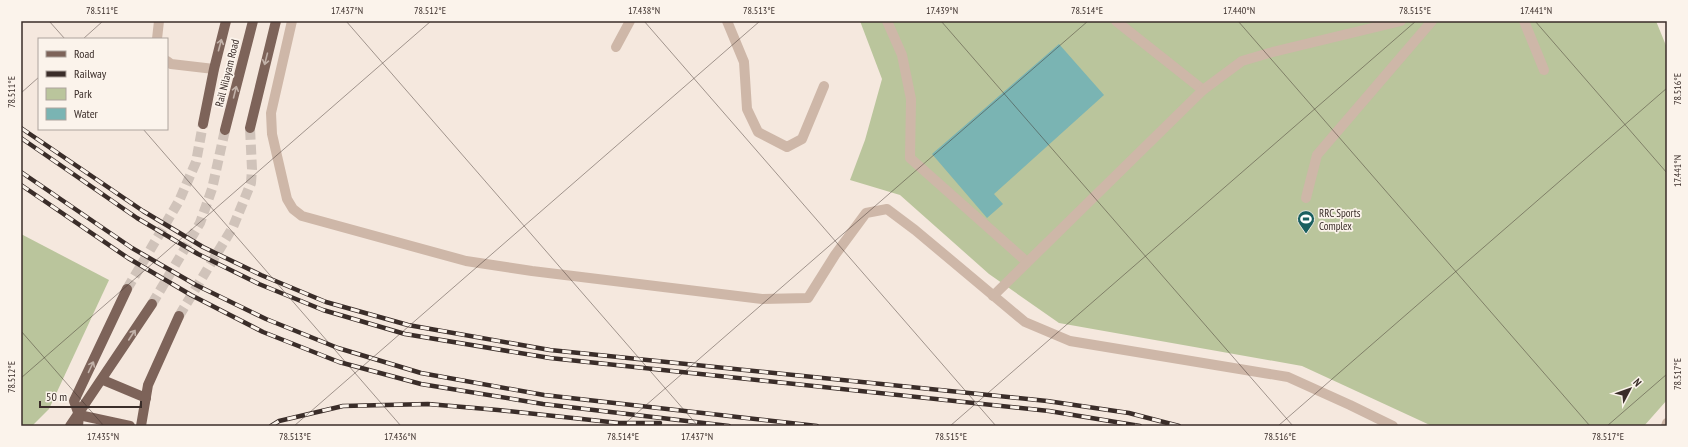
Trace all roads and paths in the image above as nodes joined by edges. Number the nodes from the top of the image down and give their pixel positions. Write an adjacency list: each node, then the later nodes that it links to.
1 (159, 21): 13 (street)
2 (226, 21): 16 (main road, Rail Nilayam Road, one-way to 2)
3 (253, 21): 22 (main road, Rail Nilayam Road, one-way to 3)
4 (276, 21): 21 (main road, one-way to 21)
5 (292, 21): 26 (street)
6 (630, 21): 14 (street)
7 (727, 21): 18 (street)
8 (887, 21): 24 (street)
9 (1116, 21): 19 (street)
10 (1401, 21): 19 (street)
11 (1432, 21): 23 (street)
12 (1524, 21): 17 (street)
13 (157, 38)
14 (616, 47)
15 (168, 62): 16 (street)
16 (214, 69): 20 (main road, Rail Nilayam Road)
17 (1544, 70)
18 (824, 86)
19 (1202, 90): 24 (street)
20 (203, 124)
21 (250, 128)
22 (226, 130)
23 (1306, 198)
24 (1027, 262): 26 (street)
25 (128, 289): 31 (main road, one-way to 25)
26 (993, 296): 36 (street)
27 (152, 304): 29 (main road, one-way to 27)
28 (179, 316): 30 (main road)
29 (103, 380): 30 (main road); 31 (main road)
30 (146, 398): 35 (main road)
31 (79, 415): 32 (main road); 33 (main road); 34 (main road)
32 (70, 426)
33 (78, 426)
34 (130, 426)
35 (141, 426)
36 (1393, 426)

